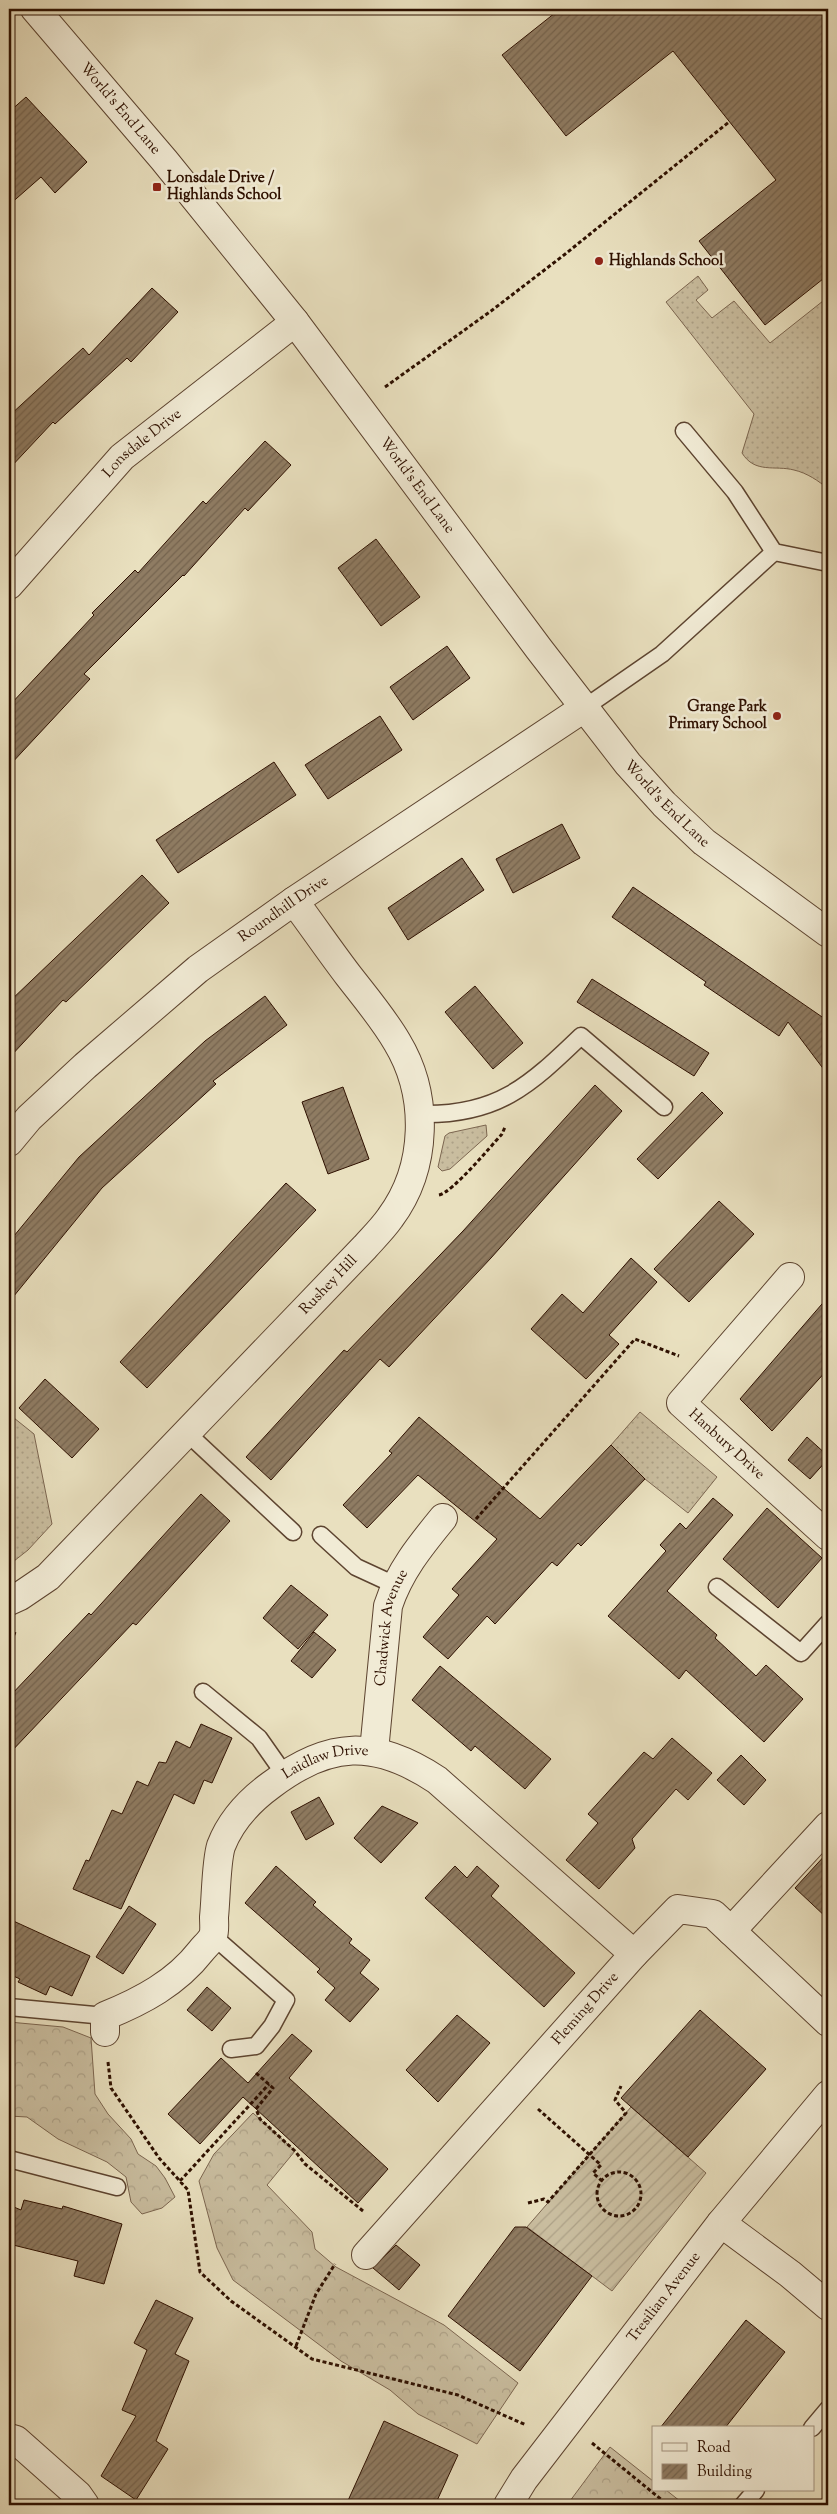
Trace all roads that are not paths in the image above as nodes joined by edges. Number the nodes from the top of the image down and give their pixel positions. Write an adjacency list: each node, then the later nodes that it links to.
1 (35, 9): 2 (street, World's End Lane)
2 (295, 322): 6 (street, Lonsdale Drive); 7 (street, World's End Lane)
3 (684, 431): 4 (lane)
4 (774, 552): 5 (lane); 7 (lane)
5 (828, 563)
6 (9, 585)
7 (584, 708): 8 (street, Roundhill Drive); 9 (street, World's End Lane)
8 (294, 901): 11 (street, Rushey Hill); 12 (street, Roundhill Drive)
9 (828, 933)
10 (664, 1107): 11 (lane)
11 (420, 1114): 14 (street, Rushey Hill)
12 (9, 1142)
13 (790, 1277): 18 (street, Hanbury Drive)
14 (186, 1432): 16 (lane); 21 (street, Rushey Hill)
15 (442, 1518): 19 (street, Chadwick Avenue)
16 (293, 1532)
17 (321, 1535): 19 (lane)
18 (828, 1536)
19 (395, 1585): 24 (street, Chadwick Avenue)
20 (717, 1587): 22 (lane)
21 (9, 1601)
22 (828, 1622)
23 (204, 1692): 25 (lane)
24 (374, 1752): 25 (street, Laidlaw Drive); 29 (street, Laidlaw Drive)
25 (285, 1774): 28 (street, Laidlaw Drive)
26 (828, 1826): 27 (street)
27 (731, 1931): 29 (street, Fleming Drive); 31 (street, Fleming Drive)
28 (212, 1936): 32 (street); 33 (lane)
29 (634, 1954): 38 (street, Fleming Drive)
30 (9, 2007): 32 (lane)
31 (828, 2022)
32 (105, 2024)
33 (231, 2048)
34 (828, 2096): 37 (street, Tresilian Avenue)
35 (9, 2158): 36 (lane)
36 (117, 2187)
37 (721, 2223): 39 (street); 45 (street, Tresilian Avenue)
38 (366, 2255)
39 (828, 2306)
40 (828, 2409): 41 (lane)
41 (814, 2426)
42 (9, 2438): 44 (street)
43 (754, 2492): 46 (lane)
44 (85, 2505)
45 (508, 2505)
46 (743, 2505)

